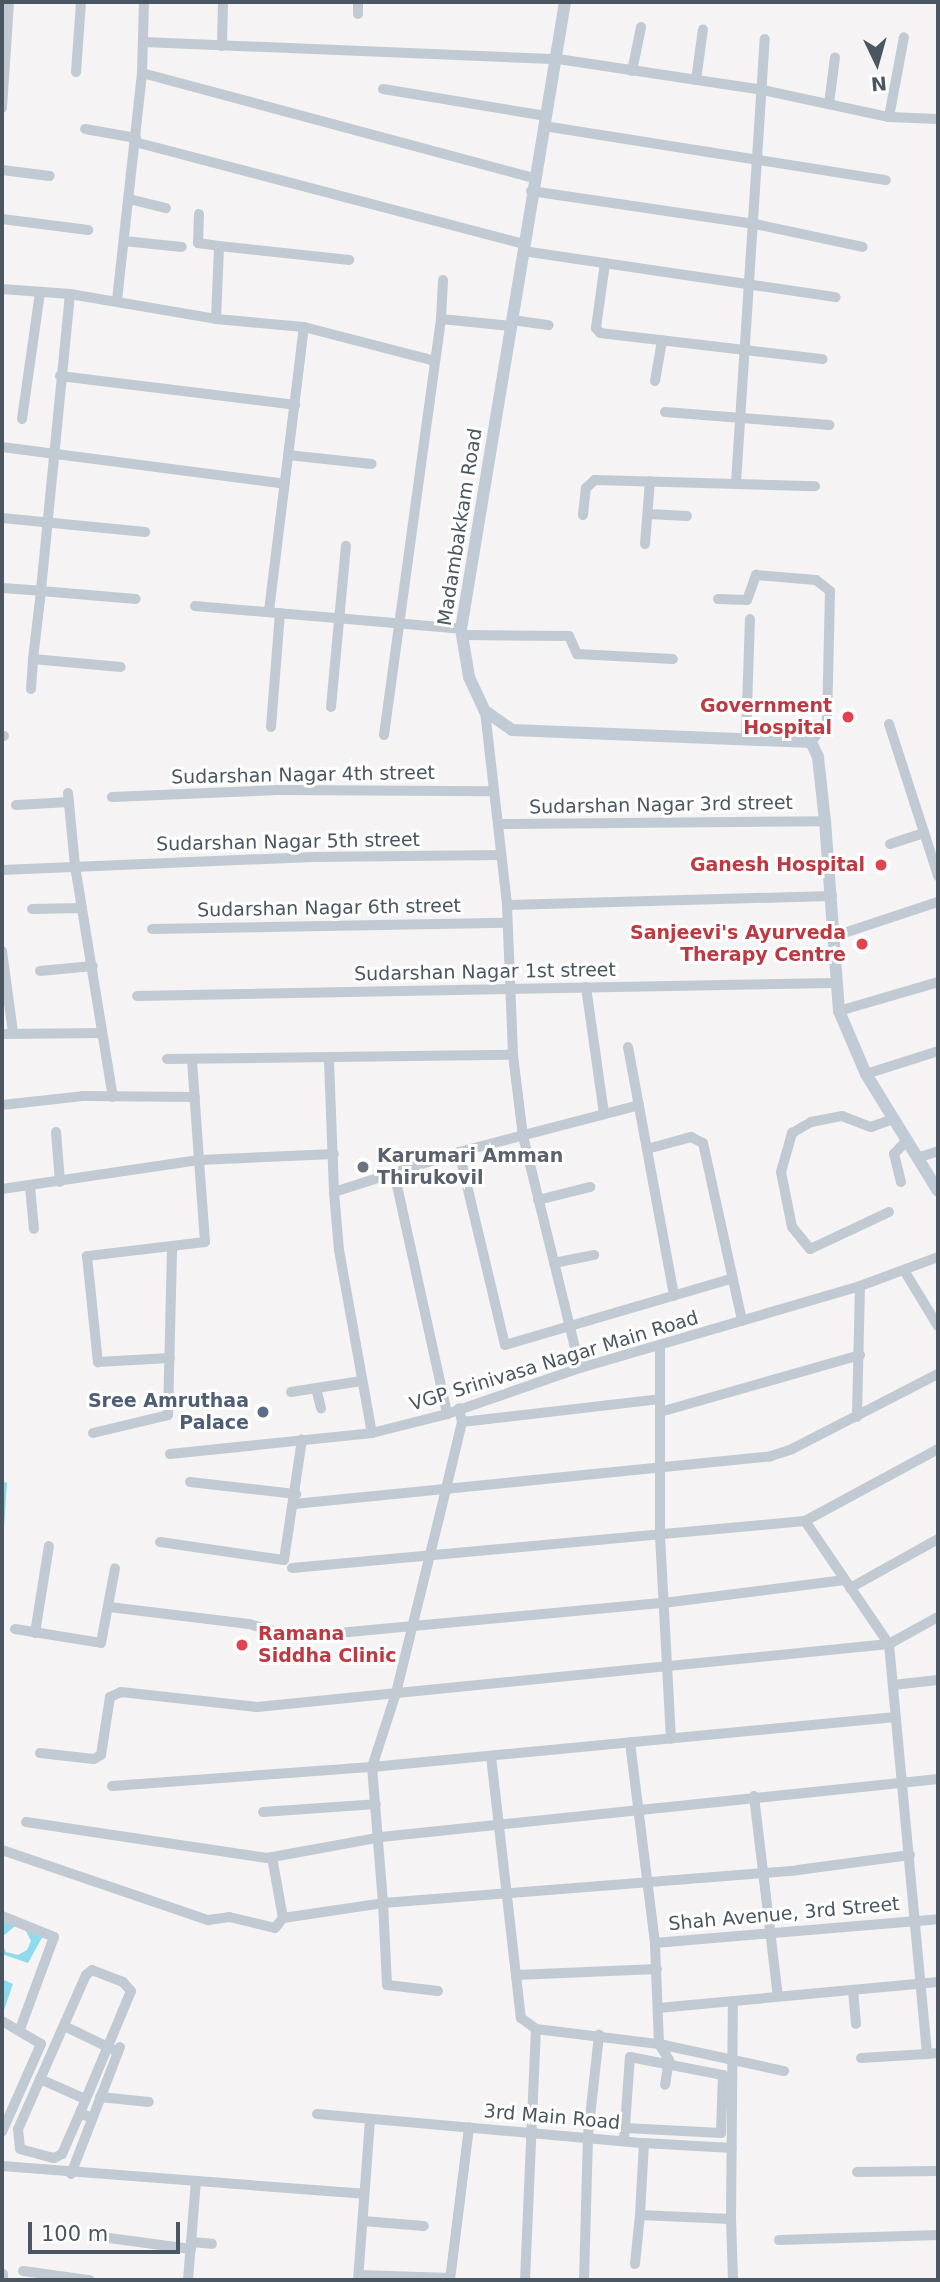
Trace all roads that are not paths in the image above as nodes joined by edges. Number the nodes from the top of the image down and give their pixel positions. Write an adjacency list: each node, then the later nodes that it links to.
1 (9, 2): 10 (street)
2 (81, 2): 18 (street)
3 (144, 2): 13 (street)
4 (223, 2): 14 (street)
5 (359, 2): 7 (street)
6 (565, 2): 16 (street, Madambakkam Road)
7 (358, 14)
8 (641, 27): 17 (street)
9 (703, 29): 20 (street)
10 (4, 37): 24 (street)
11 (904, 37): 25 (street)
12 (765, 39): 22 (street)
13 (144, 42): 14 (street); 19 (street)
14 (222, 46): 16 (street)
15 (835, 57): 23 (street)
16 (558, 59): 17 (street); 27 (street, Madambakkam Road)
17 (632, 71): 20 (street)
18 (76, 72)
19 (142, 73): 29 (street); 34 (street)
20 (696, 80): 22 (street)
21 (383, 89): 27 (street)
22 (762, 90): 23 (street); 30 (street)
23 (829, 104): 25 (street)
24 (2, 108)
25 (889, 117): 26 (street)
26 (938, 119)
27 (545, 121): 30 (street); 34 (street, Madambakkam Road)
28 (85, 128): 29 (street)
29 (136, 140): 35 (street); 44 (street)
30 (757, 158): 33 (street); 39 (street)
31 (2, 170): 32 (street)
32 (50, 176)
33 (886, 180)
34 (532, 184): 39 (street); 44 (street, Madambakkam Road)
35 (129, 199): 36 (street); 41 (street)
36 (166, 208)
37 (199, 214): 42 (street)
38 (2, 219): 40 (street)
39 (755, 224): 45 (street); 49 (street)
40 (88, 230)
41 (124, 241): 43 (street); 54 (street)
42 (219, 246): 46 (street); 55 (street)
43 (182, 247)
44 (524, 247): 47 (street); 57 (street, Madambakkam Road)
45 (863, 247)
46 (349, 260)
47 (606, 263): 49 (street); 60 (street)
48 (443, 280): 56 (street)
49 (749, 285): 53 (street); 61 (street)
50 (2, 289): 51 (street)
51 (40, 292): 52 (street); 69 (street)
52 (70, 294): 54 (street); 64 (street)
53 (836, 297)
54 (117, 300): 55 (street)
55 (216, 319): 59 (street)
56 (441, 319): 57 (street); 63 (street)
57 (512, 323): 58 (street); 97 (street, Madambakkam Road)
58 (549, 325)
59 (304, 327): 63 (street); 66 (street)
60 (662, 341): 61 (street); 65 (street)
61 (747, 350): 62 (street); 68 (street)
62 (822, 359)
63 (435, 361): 96 (street)
64 (60, 376): 66 (street); 72 (street)
65 (655, 382)
66 (295, 405): 73 (street)
67 (665, 412): 68 (street)
68 (741, 418): 70 (street); 76 (street)
69 (22, 419)
70 (829, 425)
71 (2, 447): 72 (street)
72 (54, 454): 77 (street); 83 (street)
73 (288, 454): 74 (street); 77 (street)
74 (372, 464)
75 (650, 481): 76 (street); 79 (street); 80 (street)
76 (736, 483): 78 (street)
77 (285, 484): 92 (street)
78 (815, 486)
79 (648, 514): 81 (street); 85 (street)
80 (583, 515)
81 (687, 516)
82 (2, 518): 83 (street)
83 (48, 521): 84 (street); 88 (street)
84 (145, 532)
85 (645, 544)
86 (346, 546): 94 (street)
87 (2, 588): 88 (street)
88 (41, 591): 89 (street); 98 (street)
89 (136, 599)
90 (718, 599): 108 (street)
91 (195, 606): 92 (street)
92 (269, 611): 93 (street)
93 (281, 613): 94 (street); 105 (street)
94 (340, 618): 96 (street); 102 (street)
95 (750, 619): 107 (street)
96 (401, 623): 97 (street); 106 (street)
97 (462, 632): 99 (street); 103 (street, Madambakkam Road)
98 (33, 659): 100 (street); 101 (street)
99 (673, 659)
100 (121, 667)
101 (31, 688)
102 (331, 707)
103 (485, 711): 107 (street); 109 (street)
104 (889, 724): 114 (street)
105 (271, 727)
106 (384, 735)
107 (746, 738): 108 (street)
108 (811, 742): 112 (street)
109 (494, 791): 110 (street, Sudarshan Nagar 4th street); 113 (street)
110 (112, 797)
111 (16, 804): 117 (street)
112 (825, 821): 113 (street, Sudarshan Nagar 3rd street); 120 (street)
113 (498, 824): 116 (street)
114 (924, 833): 115 (street); 119 (street)
115 (890, 844)
116 (502, 855): 117 (street, Sudarshan Nagar 5th street); 122 (street)
117 (75, 866): 118 (street, Sudarshan Nagar 5th street); 123 (street)
118 (2, 870)
119 (938, 876)
120 (832, 895): 122 (street); 127 (street)
121 (938, 902): 127 (street)
122 (507, 905): 125 (street)
123 (82, 908): 124 (street); 129 (street)
124 (32, 909)
125 (506, 923): 126 (street, Sudarshan Nagar 6th street); 134 (street)
126 (152, 929)
127 (835, 936): 132 (street)
128 (2, 951): 137 (street)
129 (93, 966): 130 (street); 138 (street)
130 (40, 971)
131 (938, 982): 136 (street)
132 (834, 983): 133 (street, Sudarshan Nagar 1st street); 136 (street)
133 (586, 987): 134 (street, Sudarshan Nagar 1st street); 150 (street)
134 (509, 989): 135 (street, Sudarshan Nagar 1st street); 141 (street)
135 (137, 996)
136 (839, 1011): 145 (street)
137 (7, 1033): 138 (street)
138 (102, 1033): 146 (street)
139 (628, 1047): 149 (street)
140 (938, 1051): 145 (street)
141 (513, 1055): 144 (street); 153 (street)
142 (167, 1059): 143 (street)
143 (192, 1060): 144 (street); 147 (street)
144 (329, 1061): 158 (street)
145 (866, 1074): 151 (street)
146 (113, 1097): 147 (street); 148 (street)
147 (195, 1097): 160 (street)
148 (2, 1105)
149 (639, 1105): 150 (street); 155 (street)
150 (604, 1114): 153 (street)
151 (893, 1119): 154 (street); 170 (street)
152 (56, 1132): 162 (street)
153 (523, 1136): 157 (street); 169 (street)
154 (906, 1140): 159 (street); 163 (street)
155 (647, 1149): 177 (street); 179 (street)
156 (938, 1151): 159 (street)
157 (459, 1152): 161 (street); 182 (street)
158 (334, 1154): 160 (street); 168 (street)
159 (917, 1158): 167 (street)
160 (199, 1160): 162 (street); 172 (street)
161 (394, 1172): 168 (street); 195 (street)
162 (60, 1182): 164 (street)
163 (901, 1182)
164 (30, 1187): 166 (street); 171 (street)
165 (590, 1187): 169 (street)
166 (2, 1189)
167 (938, 1191)
168 (334, 1192): 188 (street)
169 (538, 1200): 175 (street)
170 (889, 1212)
171 (34, 1229)
172 (172, 1249): 185 (street); 185 (street)
173 (594, 1255): 175 (street)
174 (938, 1257): 176 (street, VGP Srinivasa Nagar Main Road)
175 (554, 1263): 182 (street)
176 (905, 1272): 178 (street, VGP Srinivasa Nagar Main Road); 181 (street)
177 (730, 1279): 179 (street); 180 (street)
178 (860, 1286): 180 (street, VGP Srinivasa Nagar Main Road); 184 (street)
179 (674, 1296): 182 (street)
180 (742, 1321): 183 (street, VGP Srinivasa Nagar Main Road)
181 (938, 1326)
182 (570, 1328): 186 (street)
183 (660, 1345): 186 (street, VGP Srinivasa Nagar Main Road); 191 (street)
184 (860, 1355): 194 (street); 196 (street)
185 (170, 1357): 198 (street)
186 (580, 1367): 193 (street, VGP Srinivasa Nagar Main Road)
187 (938, 1374): 196 (street)
188 (361, 1381): 189 (street); 199 (street)
189 (316, 1388): 190 (street); 192 (street)
190 (291, 1392)
191 (660, 1399): 194 (street); 197 (street)
192 (321, 1408)
193 (459, 1408): 195 (street, VGP Srinivasa Nagar Main Road); 197 (street)
194 (660, 1412): 203 (street)
195 (447, 1414): 199 (street, VGP Srinivasa Nagar Main Road)
196 (857, 1417): 203 (street)
197 (462, 1422): 205 (street)
198 (93, 1433)
199 (372, 1433): 200 (street, VGP Srinivasa Nagar Main Road)
200 (302, 1439): 202 (street, VGP Srinivasa Nagar Main Road); 206 (street)
201 (938, 1449): 207 (street)
202 (170, 1454)
203 (661, 1468): 205 (street); 208 (street)
204 (190, 1482): 206 (street)
205 (444, 1490): 206 (street); 212 (street)
206 (295, 1499): 210 (street)
207 (804, 1521): 208 (street); 215 (street)
208 (660, 1536): 212 (street); 216 (street)
209 (938, 1539): 215 (street)
210 (160, 1542)
211 (49, 1546): 221 (street)
212 (428, 1558): 214 (street); 219 (street)
213 (115, 1568): 217 (street)
214 (292, 1568)
215 (848, 1584): 216 (street); 222 (street)
216 (663, 1603): 219 (street); 223 (street)
217 (109, 1607): 219 (street); 221 (street)
218 (938, 1617): 222 (street)
219 (411, 1628): 226 (street)
220 (15, 1629): 221 (street)
221 (35, 1633)
222 (888, 1644): 223 (street); 225 (street)
223 (666, 1664): 226 (street); 228 (street)
224 (938, 1680): 225 (street)
225 (892, 1685): 227 (street)
226 (396, 1693): 230 (street); 232 (street)
227 (896, 1717): 228 (street); 234 (street)
228 (671, 1739): 229 (street)
229 (630, 1743): 231 (street); 238 (street)
230 (40, 1753)
231 (491, 1756): 232 (street); 241 (street)
232 (372, 1767): 235 (street); 237 (street)
233 (938, 1779): 234 (street)
234 (904, 1783): 236 (street); 244 (street)
235 (112, 1786)
236 (754, 1797): 238 (street); 246 (street)
237 (376, 1804): 239 (street); 242 (street)
238 (638, 1807): 241 (street); 247 (street)
239 (262, 1812)
240 (26, 1822): 245 (street)
241 (499, 1824): 242 (street); 248 (street)
242 (381, 1837): 245 (street); 249 (street)
243 (2, 1850): 251 (street)
244 (910, 1855): 246 (street); 253 (street)
245 (272, 1857): 251 (street)
246 (764, 1872): 247 (street); 254 (street)
247 (648, 1880): 248 (street); 255 (street)
248 (506, 1891): 249 (street); 257 (street)
249 (383, 1903): 251 (street); 261 (street)
250 (2, 1916): 268 (street)
251 (283, 1918)
252 (938, 1919): 253 (street, Shah Avenue, 3rd Street)
253 (915, 1921): 254 (street, Shah Avenue, 3rd Street); 259 (street)
254 (771, 1933): 255 (street, Shah Avenue, 3rd Street); 262 (street)
255 (655, 1942): 256 (street)
256 (657, 1969): 257 (street); 264 (street)
257 (516, 1975): 269 (street)
258 (938, 1982): 259 (street)
259 (920, 1984): 260 (street); 273 (street)
260 (853, 1990): 262 (street); 266 (street)
261 (438, 1991)
262 (778, 1996): 263 (street)
263 (733, 2001): 264 (street); 275 (street)
264 (658, 2008): 271 (street)
265 (2, 2021): 268 (street)
266 (856, 2024)
267 (64, 2026): 272 (street); 272 (street); 278 (street)
268 (20, 2029): 290 (street)
269 (536, 2029): 270 (street); 289 (street)
270 (599, 2035): 271 (street); 291 (street)
271 (659, 2044): 275 (street); 276 (street)
272 (115, 2049): 280 (street); 281 (street)
273 (933, 2053): 274 (street)
274 (861, 2058)
275 (735, 2062): 277 (street); 294 (street)
276 (668, 2063): 279 (street); 288 (street); 288 (street)
277 (784, 2071)
278 (40, 2079): 281 (street); 283 (street)
279 (665, 2085)
280 (100, 2097): 282 (street); 285 (street)
281 (85, 2099): 283 (street)
282 (149, 2102)
283 (80, 2113): 285 (street)
284 (317, 2114): 286 (street, 3rd Main Road)
285 (92, 2118): 298 (street)
286 (370, 2119): 287 (street, 3rd Main Road); 300 (street)
287 (468, 2127): 289 (street, 3rd Main Road); 313 (street)
288 (625, 2128): 292 (street)
289 (531, 2131): 291 (street, 3rd Main Road); 316 (street)
290 (2, 2132)
291 (588, 2135): 292 (street, 3rd Main Road); 317 (street)
292 (624, 2140): 293 (street, 3rd Main Road)
293 (644, 2143): 294 (street); 301 (street, 3rd Main Road)
294 (732, 2148): 302 (street)
295 (2, 2166): 298 (street)
296 (938, 2171): 297 (street)
297 (857, 2172)
298 (71, 2174): 299 (street)
299 (196, 2181): 300 (street); 309 (street)
300 (365, 2194): 303 (street)
301 (640, 2215): 302 (street); 310 (street, 3rd Main Road)
302 (731, 2219): 318 (street)
303 (362, 2221): 304 (street); 312 (street)
304 (424, 2226)
305 (938, 2235): 307 (street)
306 (94, 2236): 309 (street)
307 (779, 2240)
308 (212, 2244): 309 (street)
309 (191, 2245): 315 (street)
310 (635, 2264)
311 (23, 2270): 314 (street)
312 (358, 2277): 313 (street)
313 (450, 2279)
314 (89, 2280)
315 (188, 2280)
316 (525, 2280)
317 (584, 2280)
318 (733, 2280)

